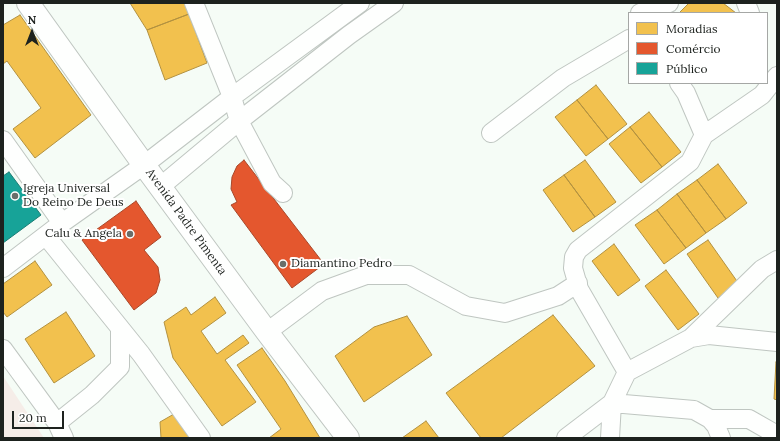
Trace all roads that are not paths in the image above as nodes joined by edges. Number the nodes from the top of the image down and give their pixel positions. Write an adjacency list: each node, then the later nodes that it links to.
1 (28, 3): 17 (main road, Avenida Padre Pimenta)
2 (194, 3): 12 (street)
3 (360, 3): 12 (street)
4 (394, 3): 13 (street)
5 (629, 3): 7 (street)
6 (669, 3): 8 (street)
7 (634, 12)
8 (643, 12)
9 (628, 40): 14 (street)
10 (777, 76): 15 (street)
11 (687, 86): 15 (street)
12 (232, 97): 13 (street); 17 (street)
13 (239, 121): 18 (street); 19 (street)
14 (491, 133)
15 (704, 135): 24 (street)
16 (3, 140): 20 (street)
17 (144, 164): 18 (main road, Avenida Padre Pimenta); 20 (street)
18 (160, 187): 26 (main road, Avenida Padre Pimenta)
19 (283, 193)
20 (62, 223): 21 (street)
21 (46, 236): 23 (street); 25 (street)
22 (777, 260): 27 (street)
23 (3, 268)
24 (578, 283): 26 (street); 30 (street)
25 (120, 328): 33 (street); 35 (street)
26 (266, 332): 36 (main road, Avenida Padre Pimenta)
27 (691, 338): 28 (street); 30 (street)
28 (777, 342)
29 (3, 349): 33 (street)
30 (627, 372): 31 (street)
31 (612, 403): 32 (street); 37 (street); 38 (street)
32 (710, 419): 34 (street); 39 (street)
33 (60, 430)
34 (777, 435)
35 (201, 438)
36 (348, 438)
37 (566, 438)
38 (610, 438)
39 (721, 438)

